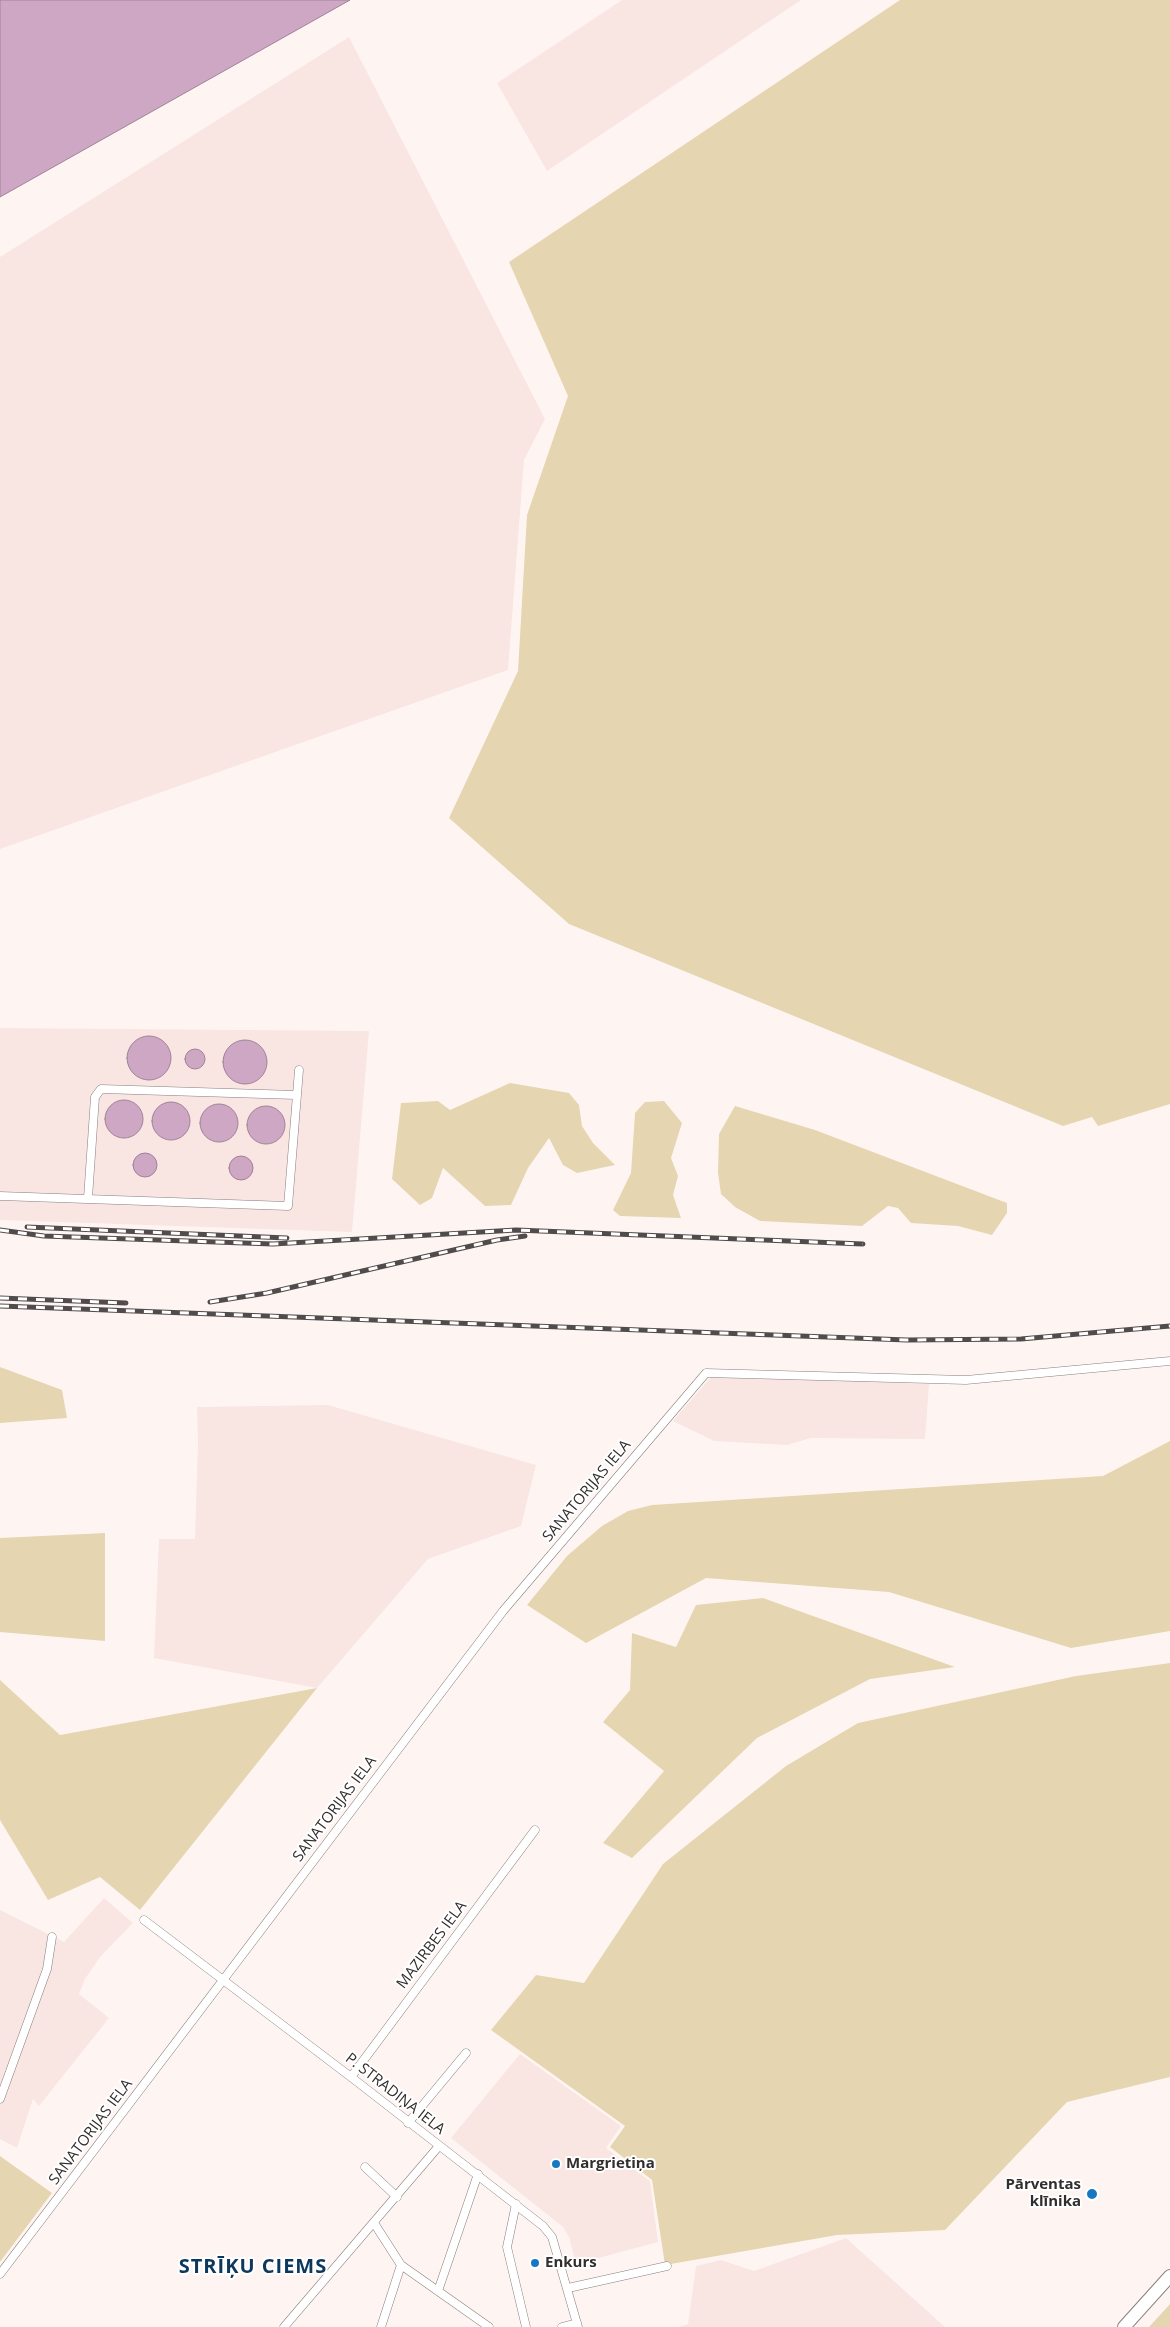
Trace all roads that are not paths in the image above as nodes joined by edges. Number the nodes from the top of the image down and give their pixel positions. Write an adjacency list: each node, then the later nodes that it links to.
1 (299, 1070): 2 (street)
2 (296, 1095): 4 (street); 4 (street)
3 (0, 1196): 4 (street)
4 (88, 1198)
5 (1170, 1361): 9 (street, SANATORIJAS IELA)
6 (536, 1830): 11 (street, MAZIRBES IELA)
7 (144, 1920): 9 (street, P. STRADIŅA IELA)
8 (52, 1937): 12 (street)
9 (222, 1981): 11 (street, P. STRADIŅA IELA); 22 (street, SANATORIJAS IELA)
10 (466, 2053): 13 (street)
11 (351, 2077): 13 (street, P. STRADIŅA IELA)
12 (0, 2099)
13 (408, 2123): 14 (street, P. STRADIŅA IELA)
14 (439, 2146): 16 (street, P. STRADIŅA IELA); 17 (street)
15 (365, 2167): 17 (street)
16 (478, 2174): 18 (street, P. STRADIŅA IELA); 25 (street)
17 (397, 2197): 19 (street)
18 (516, 2204): 24 (street, P. STRADIŅA IELA); 30 (street)
19 (374, 2223): 20 (street); 27 (street)
20 (401, 2265): 25 (street); 28 (street)
21 (667, 2266): 24 (street)
22 (0, 2274)
23 (1170, 2276): 32 (main road)
24 (568, 2288): 26 (street, P. STRADIŅA IELA)
25 (438, 2291): 29 (street)
26 (577, 2325): 31 (street)
27 (284, 2327)
28 (381, 2327)
29 (487, 2327)
30 (526, 2327)
31 (562, 2327)
32 (1124, 2327)

